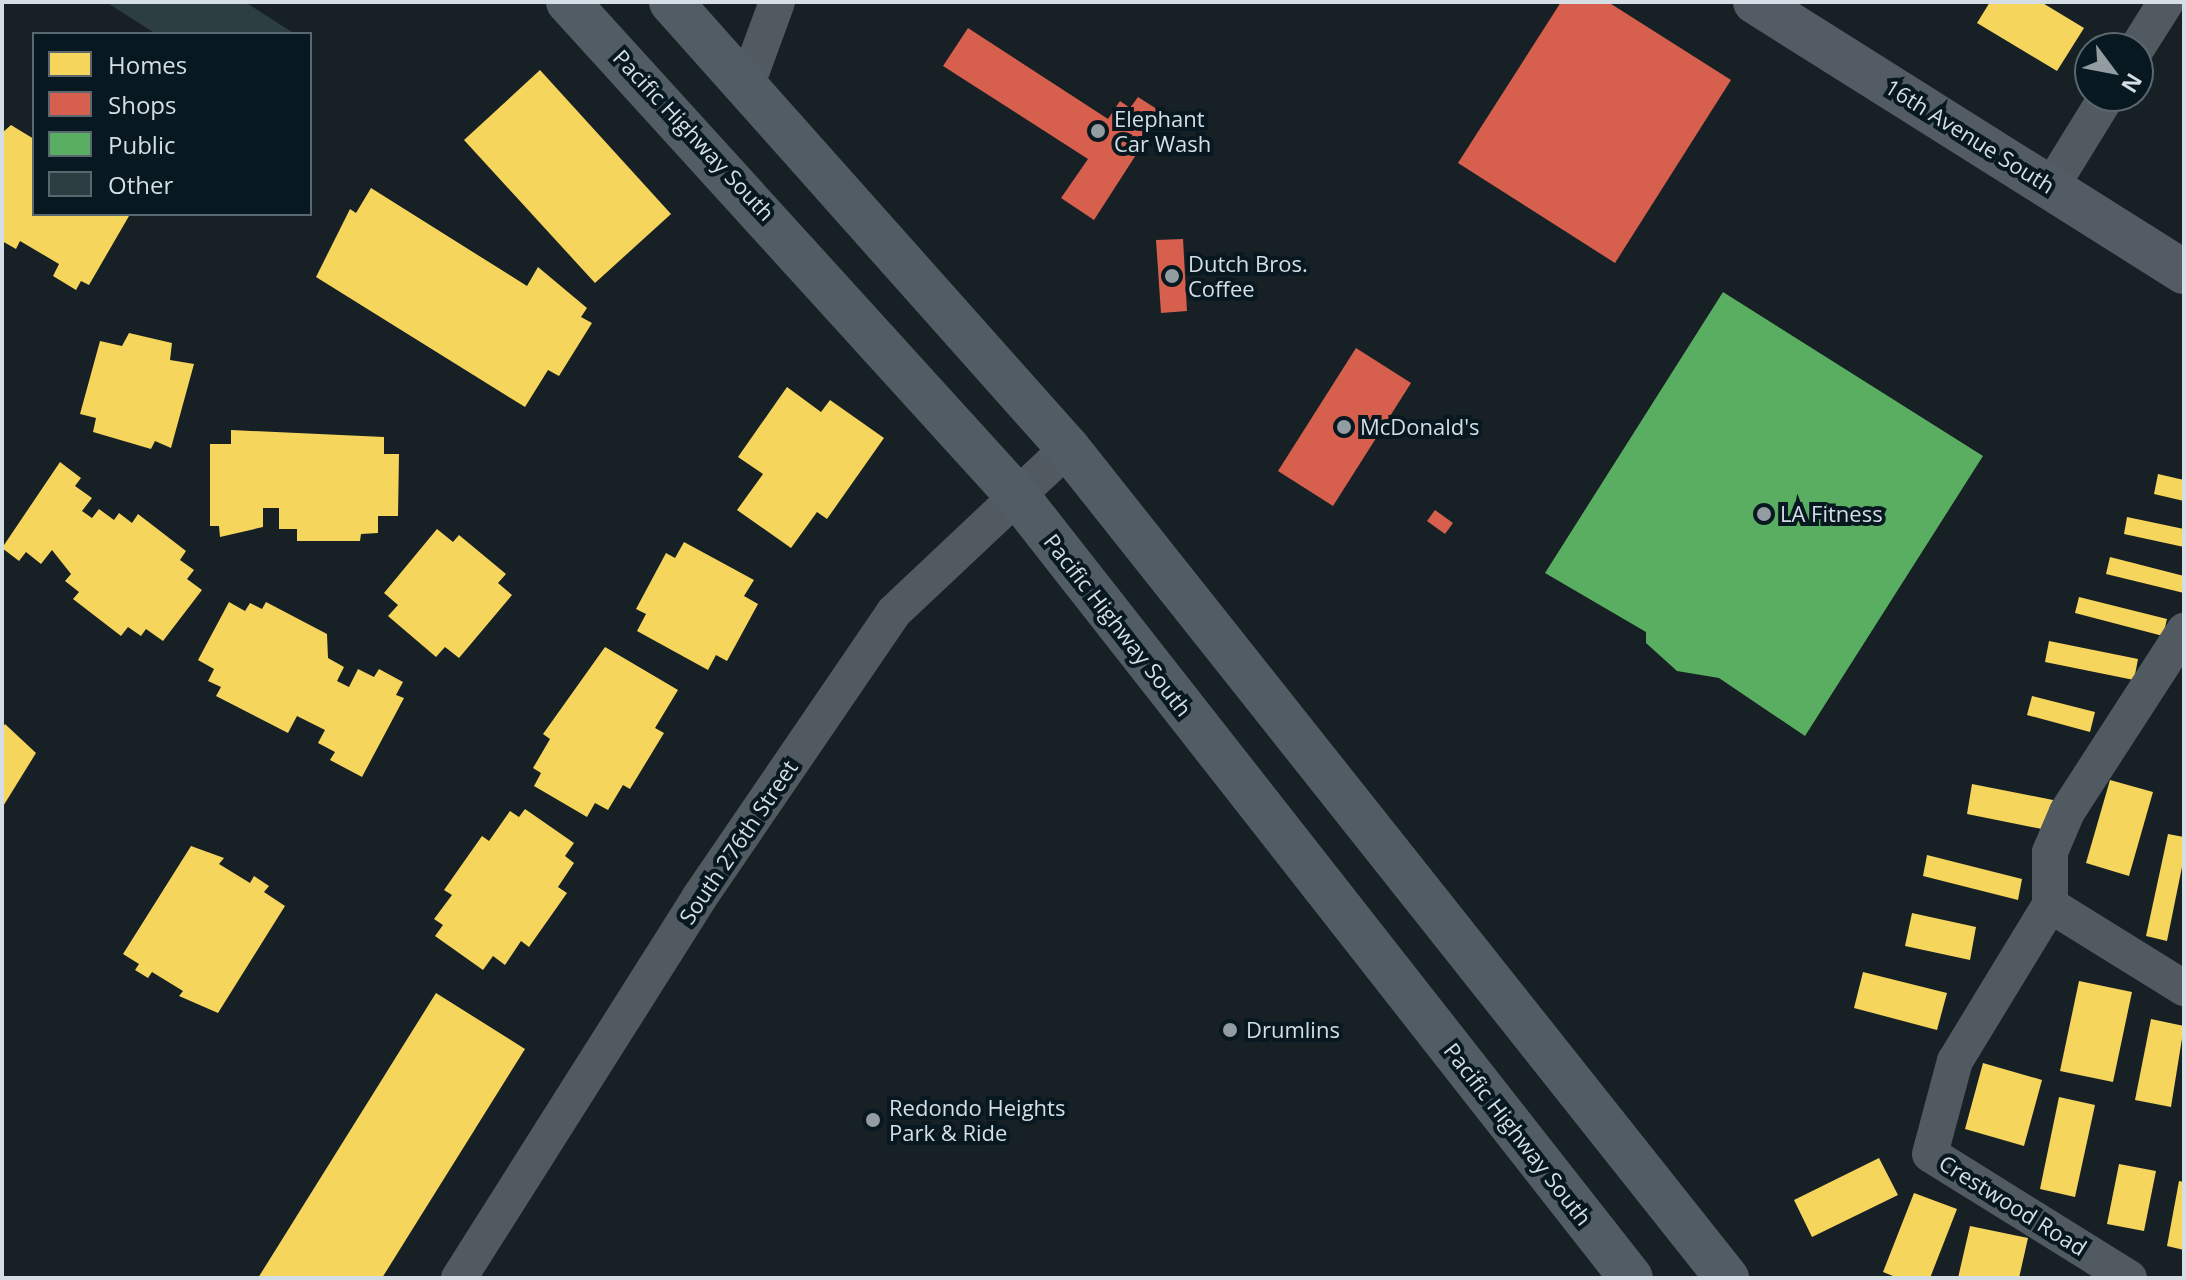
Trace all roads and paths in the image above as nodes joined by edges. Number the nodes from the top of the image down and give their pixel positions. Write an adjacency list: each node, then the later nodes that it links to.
1 (568, 2): 12 (main road, Pacific Highway South)
2 (671, 2): 7 (main road)
3 (777, 2): 7 (street)
4 (1755, 2): 9 (main road, 16th Avenue South)
5 (2166, 2): 6 (street)
6 (2147, 32)
7 (747, 84): 11 (main road)
8 (2097, 112): 9 (street)
9 (2051, 187): 10 (main road, 16th Avenue South)
10 (2184, 272)
11 (1068, 448): 12 (street, South 276th Street); 19 (main road)
12 (1019, 498): 17 (street, South 276th Street); 18 (main road, Pacific Highway South)
13 (2184, 631): 14 (street)
14 (2172, 675): 15 (street)
15 (2050, 905): 16 (street); 20 (street, Crestwood Road)
16 (2184, 988)
17 (459, 1278)
18 (1631, 1278)
19 (1727, 1278)
20 (2129, 1278)

